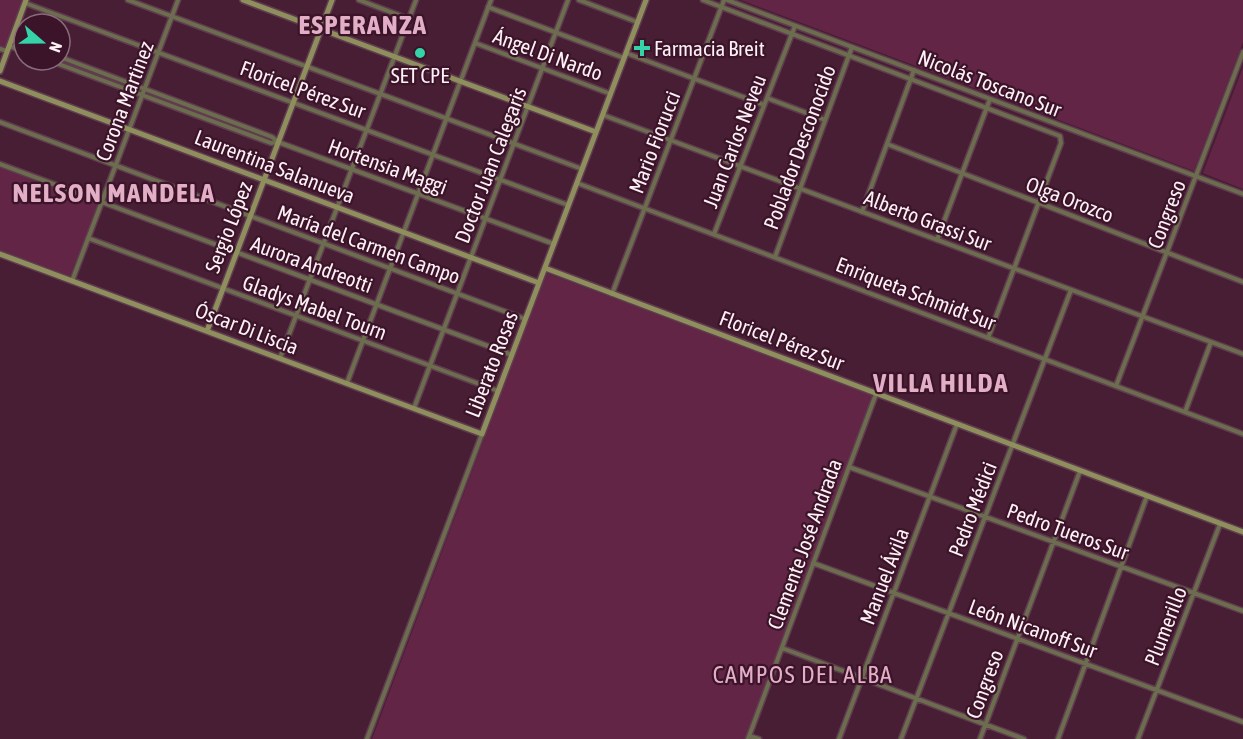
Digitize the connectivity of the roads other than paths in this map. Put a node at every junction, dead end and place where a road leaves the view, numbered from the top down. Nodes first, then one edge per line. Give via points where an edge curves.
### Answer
1 (128, 0) edge
2 (178, 0) edge
3 (243, 0) edge
4 (332, 0) edge
5 (359, 0) edge
6 (416, 0) edge
7 (491, 0) edge
8 (568, 0) edge
9 (579, 0) edge
10 (646, 0) edge
11 (703, 0) edge
12 (726, 0) edge
13 (26, 2) edge
14 (488, 7) junction
15 (721, 7) junction
16 (171, 16) junction
17 (409, 19) junction
18 (638, 22) junction
19 (795, 26) junction
20 (321, 29) junction
21 (556, 32) junction
22 (792, 34) junction
23 (475, 43) junction
24 (10, 45) junction
25 (852, 47) junction
26 (0, 49) edge
27 (158, 52) junction
28 (1243, 52) edge
29 (625, 55) junction
30 (849, 55) junction
31 (395, 57) junction
32 (72, 62) edge
33 (307, 67) junction
34 (542, 68) junction
35 (72, 69) edge
36 (914, 70) junction
37 (0, 71) edge
38 (694, 78) junction
39 (911, 78) junction
40 (0, 81) edge
41 (460, 81) junction
42 (144, 89) junction
43 (380, 94) junction
44 (611, 94) junction
45 (142, 95) junction
46 (767, 98) junction
47 (990, 99) junction
48 (293, 103) junction
49 (764, 105) junction
50 (528, 106) junction
51 (987, 107) junction
52 (603, 115) junction
53 (446, 119) junction
54 (825, 120) junction
55 (0, 122) edge
56 (129, 129) junction
57 (367, 130) junction
58 (596, 132) junction
59 (670, 140) junction
60 (278, 142) junction
61 (514, 144) junction
62 (886, 144) junction
63 (433, 155) junction
64 (0, 164) edge
65 (116, 165) junction
66 (741, 166) junction
67 (352, 169) junction
68 (582, 170) junction
69 (962, 174) junction
70 (1196, 177) junction
71 (264, 180) junction
72 (500, 180) junction
73 (577, 183) junction
74 (800, 189) junction
75 (418, 194) junction
76 (1243, 194) edge
77 (102, 202) junction
78 (1039, 203) junction
79 (568, 205) junction
80 (337, 207) junction
81 (645, 208) junction
82 (862, 212) junction
83 (250, 216) junction
84 (486, 218) junction
85 (404, 232) junction
86 (714, 234) junction
87 (88, 238) junction
88 (937, 240) junction
89 (323, 243) junction
90 (554, 244) junction
91 (237, 252) junction
92 (1167, 253) junction
93 (0, 254) edge
94 (471, 257) junction
95 (775, 257) junction
96 (390, 268) junction
97 (544, 268) junction
98 (1014, 269) junction
99 (310, 279) junction
100 (72, 281) junction
101 (1243, 282) edge
102 (539, 283) junction
103 (223, 288) junction
104 (1071, 290) junction
105 (457, 293) junction
106 (612, 294) junction
107 (376, 304) junction
108 (296, 315) junction
109 (1143, 317) junction
110 (525, 319) junction
111 (444, 329) junction
112 (207, 331) junction
113 (988, 338) junction
114 (363, 340) junction
115 (1211, 342) junction
116 (1243, 354) edge
117 (512, 355) junction
118 (280, 358) junction
119 (1045, 359) junction
120 (430, 365) junction
121 (346, 383) junction
122 (1116, 386) junction
123 (498, 391) junction
124 (876, 394) junction
125 (414, 408) junction
126 (1185, 412) junction
127 (957, 424) junction
128 (482, 434) junction
129 (1243, 434) edge
130 (1012, 445) junction
131 (849, 467) junction
132 (1080, 471) junction
133 (930, 496) junction
134 (1147, 496) junction
135 (985, 517) junction
136 (1220, 524) junction
137 (1243, 532) edge
138 (1053, 542) junction
139 (813, 562) junction
140 (1121, 566) junction
141 (894, 592) junction
142 (1194, 593) junction
143 (1243, 611) edge
144 (949, 613) junction
145 (1017, 638) junction
146 (782, 648) junction
147 (1086, 663) junction
148 (862, 678) junction
149 (1157, 690) junction
150 (917, 699) junction
151 (1243, 722) edge
152 (985, 724) junction
153 (749, 737) edge
154 (367, 739) edge
155 (759, 739) edge
156 (839, 739) edge
157 (901, 739) edge
158 (980, 739) edge
159 (1024, 739) edge
160 (1058, 739) edge
161 (1138, 739) edge

1 - 16 street
2 - 16 street, Corona Martinez
3 - 20 street
4 - 20 street, Sergio López
5 - 17 street
6 - 17 street
7 - 14 street
8 - 21 street, Doctor Juan Calegaris
9 - 18 street
10 - 18 street, Liberato Rosas
11 - 15 street, Nicolás Toscano Sur
12 - 15 street, Mario Fiorucci
12 - 19 street, Nicolás Toscano Sur
13 - 24 street
13 - 27 street, Floricel Pérez Sur
14 - 21 street
14 - 23 street
15 - 22 street, Nicolás Toscano Sur
15 - 38 street, Mario Fiorucci
16 - 27 street, Corona Martinez
16 - 33 street
17 - 31 street
18 - 29 street, Liberato Rosas
19 - 22 street, Juan Carlos Neveu
19 - 25 street, Nicolás Toscano Sur
20 - 31 street
20 - 33 street, Sergio López
21 - 29 street
21 - 34 street, Doctor Juan Calegaris
22 - 30 street, Nicolás Toscano Sur
22 - 46 street, Juan Carlos Neveu
23 - 34 street, Ángel Di Nardo
23 - 41 street
24 - 26 street
24 - 37 street
25 - 30 street, Poblador Desconocido
25 - 36 street, Nicolás Toscano Sur
27 - 42 street, Corona Martinez
27 - 48 street, Floricel Pérez Sur
28 - 70 street, Congreso
29 - 38 street
29 - 44 street, Liberato Rosas
30 - 39 street, Nicolás Toscano Sur
30 - 54 street, Poblador Desconocido
31 - 41 street
31 - 43 street
32 - 42 street, Hortensia Maggi
33 - 43 street
33 - 48 street, Sergio López
34 - 44 street, Ángel Di Nardo
34 - 50 street, Doctor Juan Calegaris
35 - 45 street, Hortensia Maggi
36 - 39 street
36 - 47 street, Nicolás Toscano Sur
38 - 49 street
38 - 59 street, Mario Fiorucci
39 - 51 street, Nicolás Toscano Sur
39 - 62 street
40 - 56 street, Laurentina Salanueva
41 - 50 street
41 - 53 street
42 - 45 street, Corona Martinez
42 - 60 street, Hortensia Maggi
43 - 53 street
43 - 57 street
44 - 52 street, Liberato Rosas
45 - 56 street, Corona Martinez
45 - 60 street, Hortensia Maggi
46 - 49 street, Juan Carlos Neveu
46 - 54 street
47 - 51 street
47 - 70 street, Nicolás Toscano Sur
48 - 57 street, Floricel Pérez Sur
48 - 60 street, Sergio López
49 - 66 street, Juan Carlos Neveu
50 - 58 street
50 - 61 street, Doctor Juan Calegaris
51 - 69 street
51 - 78 street, Nicolás Toscano Sur via 1061,137
52 - 58 street, Liberato Rosas
52 - 59 street, Alberto Grassi Sur
53 - 61 street
53 - 63 street
54 - 74 street, Poblador Desconocido
55 - 65 street, María del Carmen Campo
56 - 65 street, Corona Martinez
56 - 71 street, Laurentina Salanueva
57 - 63 street, Floricel Pérez Sur
57 - 67 street
58 - 68 street, Liberato Rosas
59 - 66 street, Alberto Grassi Sur
59 - 81 street, Mario Fiorucci
60 - 67 street, Hortensia Maggi
60 - 71 street, Sergio López
61 - 68 street
61 - 72 street, Doctor Juan Calegaris
62 - 69 street, Olga Orozco
62 - 82 street
63 - 72 street, Floricel Pérez Sur
63 - 75 street
64 - 77 street, Aurora Andreotti
65 - 77 street, Corona Martinez
65 - 83 street, María del Carmen Campo
66 - 74 street, Alberto Grassi Sur
66 - 86 street, Juan Carlos Neveu
67 - 75 street, Hortensia Maggi
67 - 80 street
68 - 73 street, Liberato Rosas
69 - 78 street, Olga Orozco
69 - 88 street
70 - 76 street, Nicolás Toscano Sur
70 - 92 street, Congreso
71 - 80 street, Laurentina Salanueva
71 - 83 street, Sergio López
72 - 79 street, Floricel Pérez Sur
72 - 84 street, Doctor Juan Calegaris
73 - 79 street, Liberato Rosas
73 - 81 street, Enriqueta Schmidt Sur
74 - 82 street, Alberto Grassi Sur
74 - 95 street, Poblador Desconocido
75 - 84 street, Hortensia Maggi
75 - 85 street
77 - 87 street, Corona Martinez
77 - 91 street, Aurora Andreotti
78 - 92 street, Olga Orozco
78 - 98 street
79 - 90 street, Liberato Rosas
80 - 85 street, Laurentina Salanueva
80 - 89 street
81 - 86 street, Enriqueta Schmidt Sur
81 - 106 street, Mario Fiorucci
82 - 88 street, Alberto Grassi Sur
83 - 89 street, María del Carmen Campo
83 - 91 street, Sergio López
84 - 90 street, Hortensia Maggi
84 - 94 street, Doctor Juan Calegaris
85 - 94 street, Laurentina Salanueva
85 - 96 street
86 - 95 street, Enriqueta Schmidt Sur
87 - 100 street, Corona Martinez
87 - 103 street, Gladys Mabel Tourn
88 - 98 street, Alberto Grassi Sur
89 - 96 street, María del Carmen Campo
89 - 99 street
90 - 97 street, Liberato Rosas
91 - 99 street, Aurora Andreotti
91 - 103 street, Sergio López
92 - 101 street, Olga Orozco
92 - 109 street, Congreso
93 - 100 street, Óscar Di Liscia
94 - 102 street, Laurentina Salanueva
94 - 105 street, Doctor Juan Calegaris
95 - 113 street, Enriqueta Schmidt Sur
96 - 105 street, María del Carmen Campo
96 - 107 street
97 - 102 street, Liberato Rosas
97 - 106 street, Floricel Pérez Sur
98 - 104 street, Alberto Grassi Sur
98 - 113 street
99 - 107 street, Aurora Andreotti
99 - 108 street
100 - 112 street, Óscar Di Liscia
102 - 110 street, Liberato Rosas
103 - 108 street, Gladys Mabel Tourn
103 - 112 street, Sergio López
104 - 109 street, Alberto Grassi Sur
104 - 119 street, Pedro Médici
105 - 110 street, María del Carmen Campo
105 - 111 street, Doctor Juan Calegaris
106 - 124 street, Floricel Pérez Sur
107 - 111 street, Aurora Andreotti
107 - 114 street
108 - 114 street, Gladys Mabel Tourn
108 - 118 street
109 - 115 street, Alberto Grassi Sur
109 - 122 street, Congreso
110 - 117 street, Liberato Rosas
111 - 117 street, Aurora Andreotti
111 - 120 street, Doctor Juan Calegaris
112 - 118 street, Óscar Di Liscia
113 - 119 street, Enriqueta Schmidt Sur
114 - 120 street, Gladys Mabel Tourn
114 - 121 street
115 - 116 street, Alberto Grassi Sur
115 - 126 street
117 - 123 street, Liberato Rosas
118 - 121 street, Óscar Di Liscia
119 - 122 street, Enriqueta Schmidt Sur
119 - 130 street, Pedro Médici
120 - 123 street, Gladys Mabel Tourn
120 - 125 street, Doctor Juan Calegaris
121 - 125 street, Óscar Di Liscia
122 - 126 street, Enriqueta Schmidt Sur
123 - 128 street, Liberato Rosas
124 - 127 street, Floricel Pérez Sur
124 - 131 street, Clemente José Andrada
125 - 128 street, Óscar Di Liscia
126 - 129 street, Enriqueta Schmidt Sur
127 - 130 street, Floricel Pérez Sur
127 - 133 street, Manuel Ávila
128 - 154 street, Liberato Rosas
130 - 132 street, Floricel Pérez Sur
130 - 135 street, Pedro Médici
131 - 133 street, Pedro Tueros Sur
131 - 139 street, Clemente José Andrada
132 - 134 street, Floricel Pérez Sur
132 - 138 street, Congreso
133 - 135 street, Pedro Tueros Sur
133 - 141 street, Manuel Ávila
134 - 136 street, Floricel Pérez Sur
134 - 140 street
135 - 138 street, Pedro Tueros Sur
135 - 144 street, Pedro Médici
136 - 137 street, Floricel Pérez Sur
136 - 142 street, Plumerillo
138 - 140 street, Pedro Tueros Sur
138 - 145 street, Congreso
139 - 141 street, León Nicanoff Sur
139 - 146 street, Clemente José Andrada
140 - 142 street, Pedro Tueros Sur
140 - 147 street
141 - 144 street, León Nicanoff Sur
141 - 148 street, Manuel Ávila
142 - 143 street, Pedro Tueros Sur
142 - 149 street, Plumerillo
144 - 145 street, León Nicanoff Sur
144 - 150 street, Pedro Médici
145 - 147 street, León Nicanoff Sur
145 - 152 street, Congreso
146 - 148 street
146 - 153 street, Clemente José Andrada
147 - 149 street, León Nicanoff Sur
147 - 160 street
148 - 150 street
148 - 156 street, Manuel Ávila
149 - 151 street, León Nicanoff Sur
149 - 161 street, Plumerillo
150 - 152 street
150 - 157 street, Pedro Médici
152 - 158 street, Congreso
152 - 159 street
153 - 155 street

